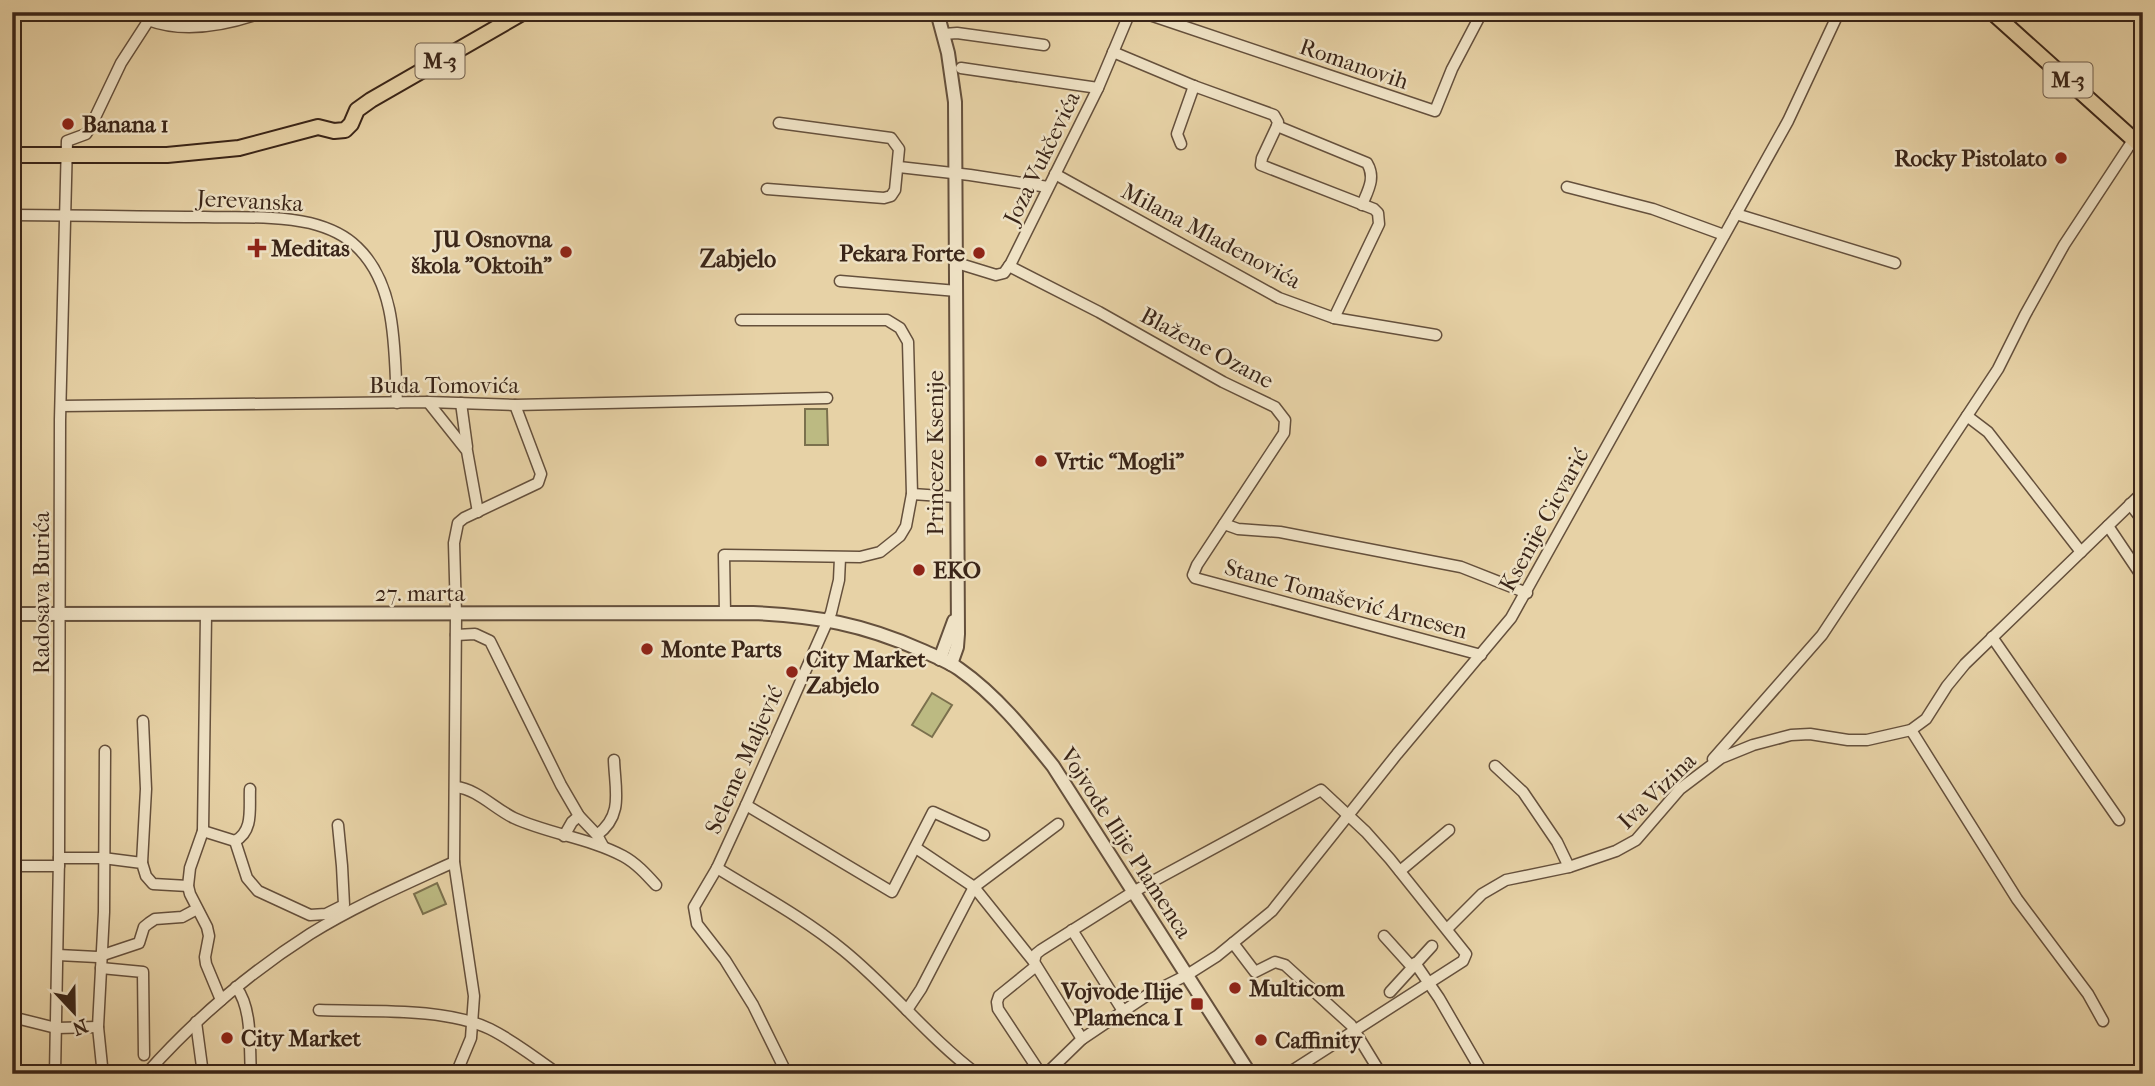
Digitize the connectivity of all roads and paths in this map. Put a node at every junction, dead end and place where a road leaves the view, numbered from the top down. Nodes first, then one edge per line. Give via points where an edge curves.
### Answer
1 (217, 12) edge
2 (264, 12) edge
3 (524, 12) edge
4 (937, 12) edge
5 (1130, 12) edge
6 (1141, 12) edge
7 (1482, 12) edge
8 (1839, 12) edge
9 (1992, 12) edge
10 (151, 16) edge
11 (222, 25) junction
12 (944, 34) junction
13 (1044, 45) dead end
14 (1113, 52) junction
15 (961, 68) dead end
16 (1194, 86) junction
17 (1098, 88) junction
18 (779, 122) dead end
19 (2143, 125) edge
20 (1277, 127) junction
21 (1181, 144) dead end
22 (2138, 144) edge
23 (66, 154) junction
24 (12, 155) edge
25 (899, 167) junction
26 (956, 173) junction
27 (1055, 174) junction
28 (1048, 187) junction
29 (1566, 187) dead end
30 (767, 189) dead end
31 (1362, 205) junction
32 (1735, 214) junction
33 (12, 215) edge
34 (65, 215) junction
35 (1724, 235) junction
36 (1895, 262) dead end
37 (957, 263) junction
38 (1009, 266) junction
39 (840, 281) dead end
40 (957, 291) junction
41 (1334, 318) junction
42 (741, 320) dead end
43 (1436, 335) dead end
44 (827, 398) dead end
45 (428, 402) junction
46 (397, 403) junction
47 (461, 403) junction
48 (515, 405) junction
49 (61, 406) junction
50 (1967, 416) junction
51 (467, 452) junction
52 (2143, 492) edge
53 (912, 494) junction
54 (956, 497) junction
55 (2130, 504) junction
56 (478, 512) junction
57 (2143, 521) edge
58 (1224, 524) junction
59 (2108, 526) junction
60 (2081, 552) junction
61 (840, 558) junction
62 (2143, 578) edge
63 (1201, 580) joint
64 (1527, 593) junction
65 (725, 613) junction
66 (12, 614) edge
67 (456, 614) junction
68 (206, 615) junction
69 (61, 616) junction
70 (828, 620) junction
71 (456, 635) junction
72 (1992, 637) junction
73 (1481, 655) junction
74 (945, 662) junction
75 (143, 721) dead end
76 (1911, 730) junction
77 (105, 751) dead end
78 (614, 760) dead end
79 (1495, 766) dead end
80 (1704, 770) junction
81 (456, 787) junction
82 (250, 789) dead end
83 (746, 805) junction
84 (1347, 815) junction
85 (579, 817) junction
86 (2119, 820) dead end
87 (1058, 824) dead end
88 (338, 825) dead end
89 (1450, 830) dead end
90 (203, 831) junction
91 (597, 835) junction
92 (984, 835) dead end
93 (564, 836) junction
94 (235, 841) junction
95 (603, 846) junction
96 (916, 848) junction
97 (103, 858) junction
98 (59, 862) junction
99 (454, 862) junction
100 (142, 863) junction
101 (12, 866) edge
102 (717, 867) junction
103 (1569, 867) junction
104 (1400, 871) junction
105 (656, 885) dead end
106 (188, 886) junction
107 (974, 887) junction
108 (1133, 892) junction
109 (347, 908) junction
110 (197, 909) junction
111 (1447, 929) junction
112 (1072, 930) junction
113 (1384, 936) dead end
114 (1233, 943) junction
115 (1432, 946) dead end
116 (58, 955) junction
117 (102, 956) junction
118 (1035, 964) junction
119 (1413, 965) junction
120 (101, 968) junction
121 (1187, 975) junction
122 (1429, 982) junction
123 (236, 988) junction
124 (1390, 992) dead end
125 (221, 1000) junction
126 (319, 1010) dead end
127 (907, 1010) junction
128 (1123, 1011) junction
129 (12, 1017) edge
130 (2103, 1021) dead end
131 (197, 1022) junction
132 (473, 1023) junction
133 (98, 1027) junction
134 (56, 1028) junction
135 (1356, 1031) junction
136 (1082, 1039) junction
137 (144, 1055) dead end
138 (102, 1066) dead end
139 (55, 1074) edge
140 (146, 1074) edge
141 (203, 1074) edge
142 (251, 1074) edge
143 (456, 1074) edge
144 (558, 1074) edge
145 (787, 1074) edge
146 (977, 1074) edge
147 (1044, 1074) edge
148 (1250, 1074) edge
149 (1287, 1074) edge
150 (1381, 1074) edge
151 (1483, 1074) edge

1 - 11 street
2 - 11 street
3 - 23 main road, M-3 via 371,100 357,110 345,130 318,127 244,147 178,154
4 - 12 street, Princeze Ksenije
5 - 14 street, Joza Vukčevića
6 - 7 street, Romanovih via 1435,111
8 - 32 street, Ksenije Cicvarić via 1788,121
9 - 22 main road, M-3
10 - 11 street via 162,26
10 - 23 street via 121,63 90,128 67,141
12 - 13 street
12 - 26 street, Princeze Ksenije via 955,102
14 - 16 street
14 - 17 street, Joza Vukčevića
15 - 17 street
16 - 20 street via 1274,115
16 - 21 street via 1177,134
17 - 27 street, Joza Vukčevića
18 - 25 street via 891,138 899,149
19 - 22 street
20 - 31 street via 1367,163 1372,179
20 - 31 street via 1261,164
22 - 50 street via 2064,245 1998,369
23 - 24 main road, M-3
23 - 34 street, Radosava Burića
25 - 26 street
25 - 30 street via 895,190 887,198
26 - 28 street
26 - 37 street, Princeze Ksenije
27 - 28 street, Joza Vukčevića
27 - 41 street, Milana Mladenovića via 1279,298
28 - 38 street, Joza Vukčevića
29 - 35 street via 1653,209
31 - 41 street via 1378,213 1380,224
32 - 35 street, Ksenije Cicvarić
32 - 36 street
33 - 34 street, Jerevanska
34 - 46 street, Jerevanska via 265,218 309,222 337,233 368,260 384,293 392,327
34 - 49 street, Radosava Burića
35 - 64 street, Ksenije Cicvarić
37 - 38 street via 996,275
37 - 40 street, Princeze Ksenije
38 - 58 street, Blažene Ozane via 1282,413 1284,433
39 - 40 street
40 - 54 street, Princeze Ksenije
41 - 43 street, Milana Mladenovića
42 - 53 street, Princeze Ksenije via 887,320 901,328 908,342
44 - 48 street, Buda Tomovića
45 - 46 street, Buda Tomovića
45 - 47 street, Buda Tomovića
45 - 51 street
46 - 49 street, Buda Tomovića
47 - 48 street, Buda Tomovića
47 - 51 street
48 - 56 street via 541,474 538,483
49 - 69 street, Radosava Burića
50 - 60 street via 1988,432
50 - 80 street via 1822,635
51 - 56 street
52 - 55 street
53 - 54 street
53 - 61 street, Princeze Ksenije via 906,526 890,545 880,552
54 - 74 street, Princeze Ksenije via 957,647
55 - 57 street
55 - 59 street
56 - 67 street via 464,519 456,531
58 - 63 street, Blažene Ozane via 1194,572
58 - 64 street via 1451,565
59 - 60 street
59 - 62 street
60 - 72 street
61 - 65 street, Princeze Ksenije via 724,555
61 - 70 street
63 - 73 street, Stane Tomašević Arnesen
64 - 73 street, Ksenije Cicvarić
65 - 67 street, 27. marta
65 - 70 street, 27. marta
66 - 69 street, 27. marta
67 - 68 street, 27. marta
67 - 71 street
68 - 69 street, 27. marta
68 - 90 street
69 - 98 street, Radosava Burića
70 - 74 street, 27. marta via 876,631
70 - 83 street, Seleme Maljević
71 - 81 street
71 - 85 street via 482,635 493,646
72 - 76 street via 1947,686 1926,719
72 - 86 street
73 - 84 street, Ksenije Cicvarić
74 - 108 street, Vojvode Ilije Plamenca via 978,684 1029,736
75 - 100 street
76 - 80 street, Iva Vizina via 1857,741 1791,736 1753,745
76 - 130 street via 2017,899
77 - 97 street
78 - 91 street via 615,814
79 - 103 street via 1523,792
80 - 103 street, Iva Vizina via 1680,789 1636,840
81 - 93 street via 519,820
81 - 99 street
82 - 94 street via 247,831
83 - 96 street via 892,892
83 - 102 street, Seleme Maljević
84 - 104 street
84 - 108 street via 1321,790
84 - 114 street, Ksenije Cicvarić via 1272,911
85 - 91 street
85 - 93 street
87 - 107 street
88 - 109 street
89 - 104 street
90 - 94 street
90 - 106 street
91 - 95 street
92 - 96 street via 933,812
93 - 95 street
94 - 109 street via 247,878 258,891 310,915
95 - 105 street via 634,863
96 - 107 street
97 - 98 street
97 - 100 street
97 - 117 street
98 - 101 street
98 - 116 street, Radosava Burića
99 - 109 street
99 - 132 street via 472,975
100 - 106 street via 153,884
102 - 127 street via 835,944
102 - 145 street, Seleme Maljević via 694,915 753,1005
103 - 111 street, Iva Vizina via 1494,886
104 - 111 street
106 - 110 street
107 - 118 street
107 - 127 street
108 - 112 street
108 - 121 street, Vojvode Ilije Plamenca
109 - 123 street
110 - 117 street via 183,917 155,919 144,928 139,943
110 - 125 street via 209,936 206,964
111 - 122 street via 1465,958
112 - 118 street via 1036,954
112 - 128 street
113 - 119 street
114 - 121 street, Ksenije Cicvarić
114 - 135 street via 1255,972 1275,962 1285,965
115 - 119 street
116 - 117 street
116 - 134 street, Radosava Burića
117 - 120 street
118 - 136 street
118 - 147 street via 997,1002
119 - 122 street
119 - 124 street
120 - 133 street
120 - 137 street via 143,972
121 - 128 street, Ksenije Cicvarić
121 - 148 street, Vojvode Ilije Plamenca
122 - 135 street
122 - 151 street
123 - 125 street
123 - 142 street via 245,1006
125 - 131 street
126 - 132 street via 444,1016
127 - 146 street
128 - 136 street
129 - 134 street
131 - 140 street
131 - 141 street
132 - 143 street
132 - 144 street via 524,1049
133 - 134 street
133 - 138 street
134 - 139 street, Radosava Burića
135 - 149 street
135 - 150 street
136 - 147 street

